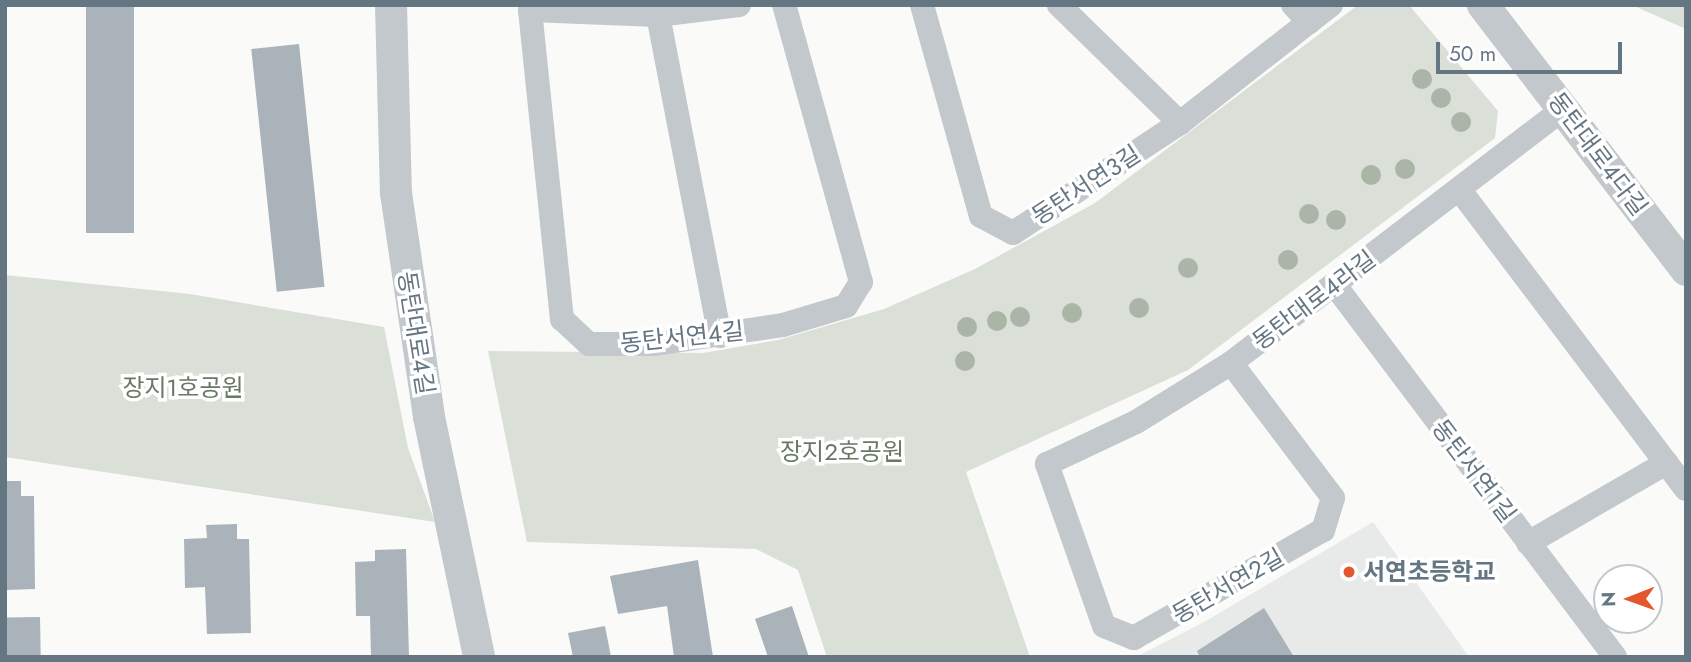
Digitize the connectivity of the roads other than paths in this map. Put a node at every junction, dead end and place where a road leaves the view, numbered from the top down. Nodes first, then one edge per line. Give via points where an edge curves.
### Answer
1 (391, 5) edge
2 (739, 5) edge
3 (784, 5) edge
4 (922, 5) edge
5 (1059, 5) edge
6 (1331, 5) edge
7 (1483, 5) edge
8 (530, 7) edge
9 (1301, 13) edge
10 (658, 15) junction
11 (1564, 108) junction
12 (1180, 123) junction
13 (1460, 189) junction
14 (1686, 270) edge
15 (1334, 284) junction
16 (720, 336) junction
17 (1231, 363) junction
18 (1666, 463) junction
19 (1047, 464) joint
20 (1686, 489) edge
21 (1528, 543) junction
22 (479, 657) edge
23 (1615, 657) edge

1 - 22 street, 동탄대로4길 via 396,193 429,417
2 - 10 street, 동탄서연4길
3 - 16 street, 동탄서연4길 via 861,282 846,306
4 - 12 street, 동탄서연3길 via 981,216 1013,233
5 - 12 street
6 - 9 street, 동탄서연3길
7 - 11 street, 동탄대로4다길
8 - 10 street, 동탄서연4길
8 - 16 street, 동탄서연4길 via 562,319 589,344
9 - 12 street, 동탄서연3길
10 - 16 street
11 - 13 street, 동탄대로4라길
11 - 14 street, 동탄대로4다길
13 - 15 street, 동탄대로4라길
13 - 18 street
15 - 17 street, 동탄대로4라길
15 - 21 street, 동탄서연1길
17 - 19 street, 동탄대로4라길 via 1136,422
17 - 19 street, 동탄서연2길 via 1333,498 1323,530 1231,587 1134,638 1104,626
18 - 20 street
18 - 21 street
21 - 23 street, 동탄서연1길

